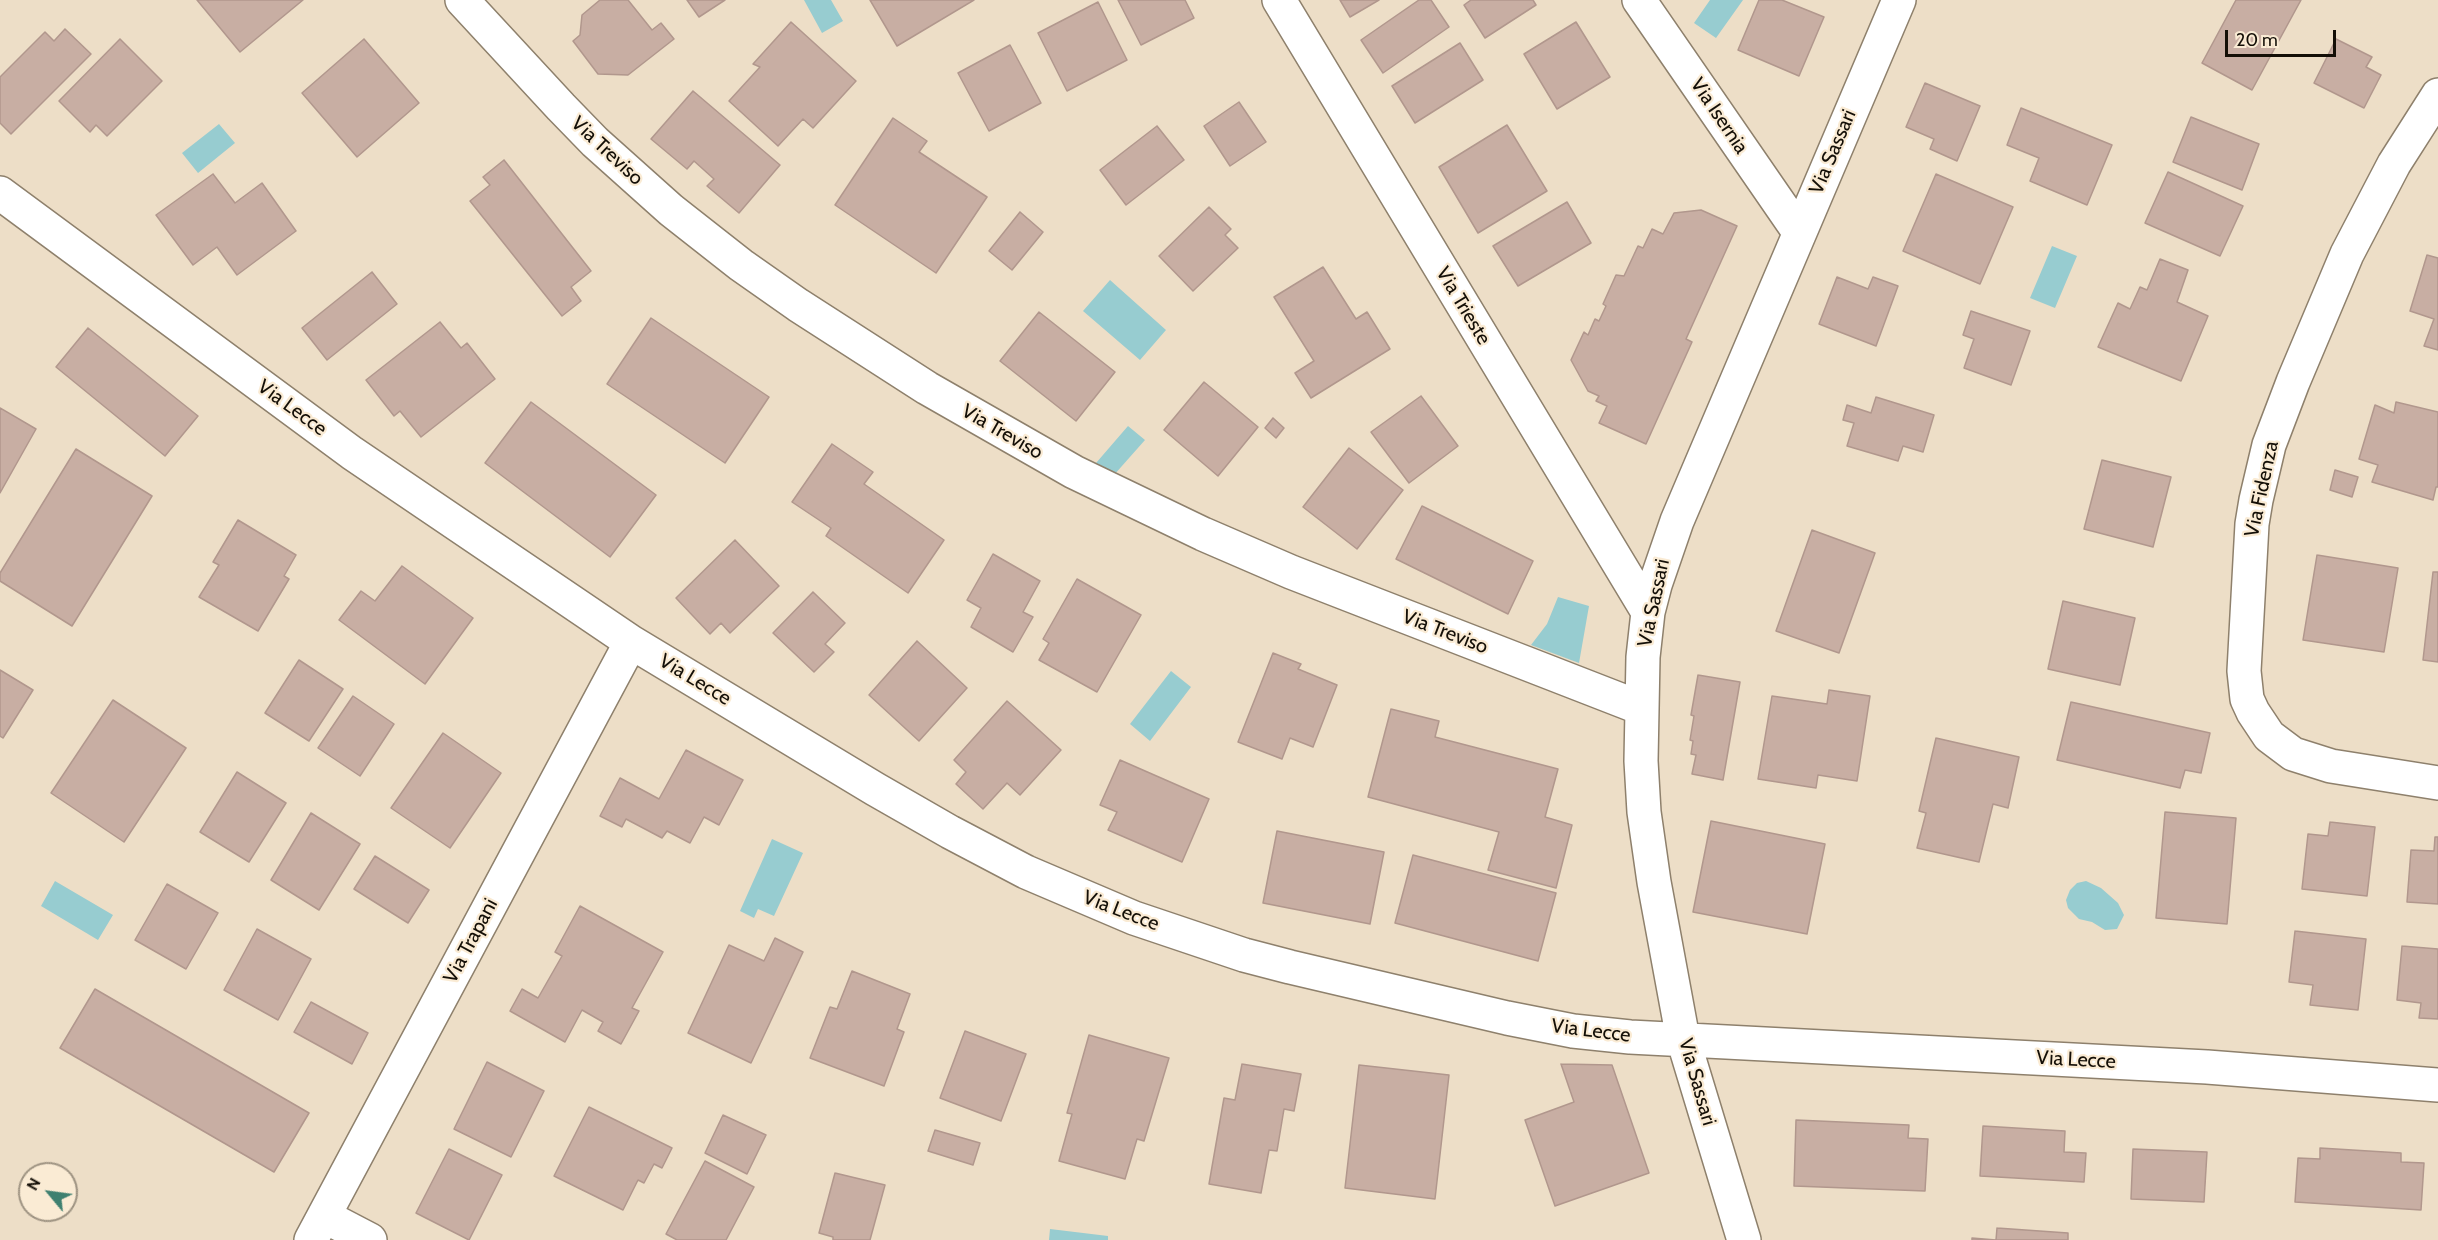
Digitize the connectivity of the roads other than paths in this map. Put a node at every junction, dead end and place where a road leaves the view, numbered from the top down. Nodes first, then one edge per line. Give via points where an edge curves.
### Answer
1 (462, 0) edge
2 (1278, 0) edge
3 (1639, 0) edge
4 (1899, 0) edge
5 (2438, 95) edge
6 (0, 193) edge
7 (1798, 232) junction
8 (1648, 612) junction
9 (631, 642) junction
10 (1641, 708) junction
11 (2438, 783) edge
12 (1683, 1039) junction
13 (2438, 1084) edge
14 (317, 1228) edge
15 (370, 1240) edge
16 (1744, 1240) edge

1 - 10 street, Via Treviso via 595,142 671,210 798,306 917,382 1074,472 1203,534
2 - 8 street, Via Trieste
3 - 7 street, Via Isernia
4 - 7 street, Via Sassari
5 - 11 street, Via Fidenza via 2394,164 2347,254 2292,382 2270,445 2252,525 2244,671 2247,699 2253,712 2269,736 2293,754 2331,766
6 - 9 street, Via Lecce via 352,453
7 - 8 street, Via Sassari via 1677,521
8 - 10 street, Via Sassari
9 - 12 street, Via Lecce via 950,832 1026,872 1134,918 1244,955 1508,1018 1593,1033
9 - 14 street, Via Trapani
10 - 12 street, Via Sassari via 1644,812
12 - 13 street, Via Lecce via 2195,1066
12 - 16 street, Via Sassari
14 - 15 street

